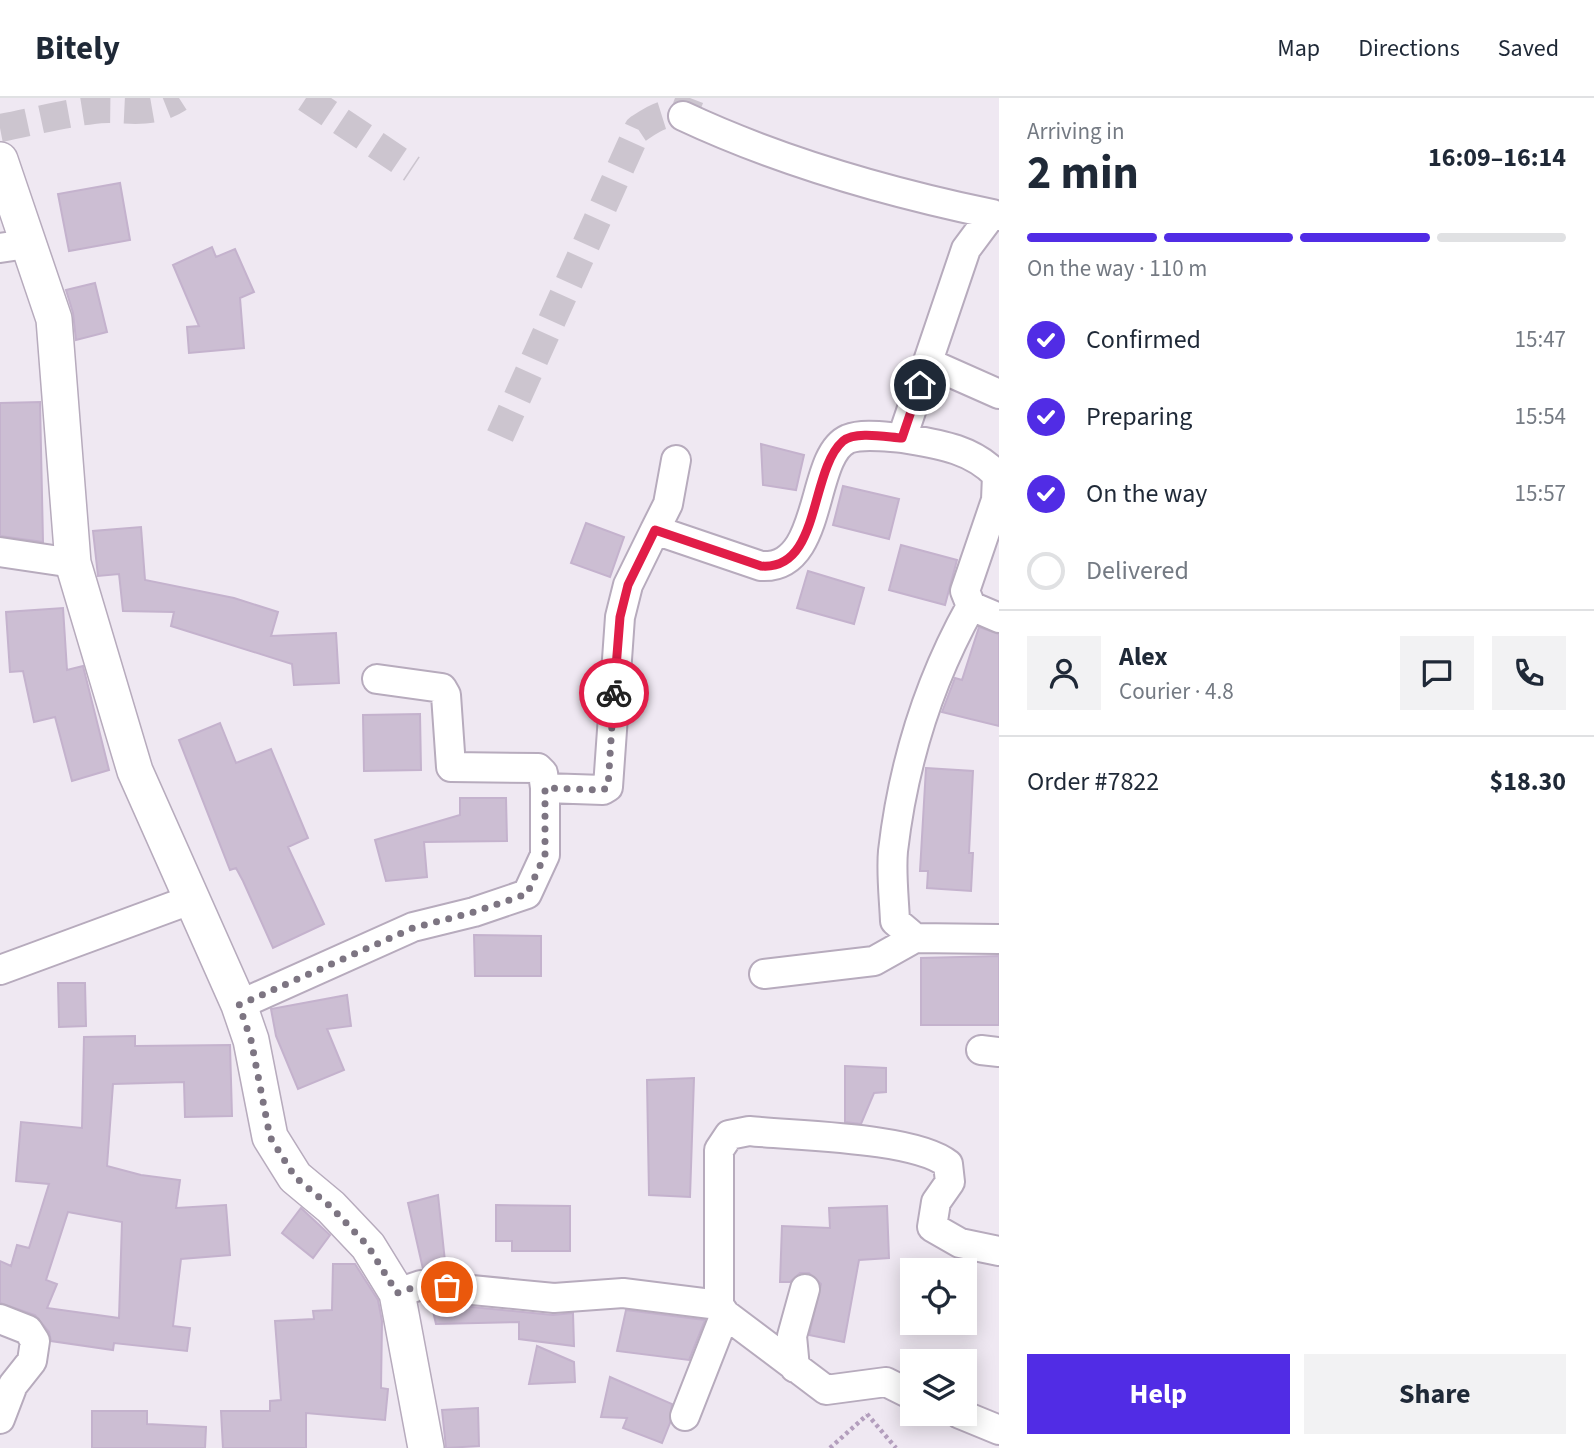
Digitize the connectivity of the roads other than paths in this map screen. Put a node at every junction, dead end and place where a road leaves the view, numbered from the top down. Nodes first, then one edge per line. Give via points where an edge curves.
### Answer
1 (683, 117) dead end
2 (0, 160) edge
3 (995, 215) edge
4 (13, 246) edge
5 (929, 363) junction
6 (999, 394) edge
7 (902, 438) junction
8 (676, 460) dead end
9 (655, 530) junction
10 (0, 552) edge
11 (73, 563) junction
12 (971, 606) junction
13 (999, 618) edge
14 (377, 679) dead end
15 (545, 788) junction
16 (190, 900) junction
17 (915, 938) junction
18 (999, 939) edge
19 (0, 970) edge
20 (764, 974) dead end
21 (239, 1005) junction
22 (999, 1251) edge
23 (806, 1290) dead end
24 (397, 1293) junction
25 (722, 1309) junction
26 (0, 1319) edge
27 (795, 1368) junction
28 (900, 1389) edge
29 (685, 1416) dead end
30 (0, 1419) edge
31 (977, 1421) edge
32 (999, 1430) edge
33 (426, 1448) edge

1 - 3 street via 725,136 902,196
2 - 4 street
3 - 5 street via 966,249
4 - 11 street via 54,319
5 - 6 street
5 - 7 street
7 - 9 street via 844,440 834,454 810,523 789,561 775,567
7 - 12 street via 943,445 982,460 997,475 996,500 965,591
8 - 9 street via 668,504
9 - 15 street via 628,585 620,617 608,787
10 - 11 street
11 - 16 street via 135,771
12 - 13 street
12 - 17 street via 946,650 910,754 893,853 895,921
14 - 15 street via 442,688 451,767 538,768
15 - 21 street via 545,855 527,894 413,928
16 - 19 street
16 - 21 street
17 - 18 street
17 - 20 street via 874,961
21 - 24 street via 251,1040 270,1137 295,1177 368,1246
22 - 25 street via 960,1243 932,1227 936,1202 950,1182 948,1164 937,1156 910,1148 762,1133 729,1135 719,1150
23 - 27 street via 792,1336
24 - 25 street via 421,1285 554,1298 622,1293
24 - 33 street
25 - 27 street
25 - 29 street
26 - 30 street via 28,1330 35,1341 32,1361 13,1385
27 - 28 street via 826,1390 886,1382
31 - 32 street

